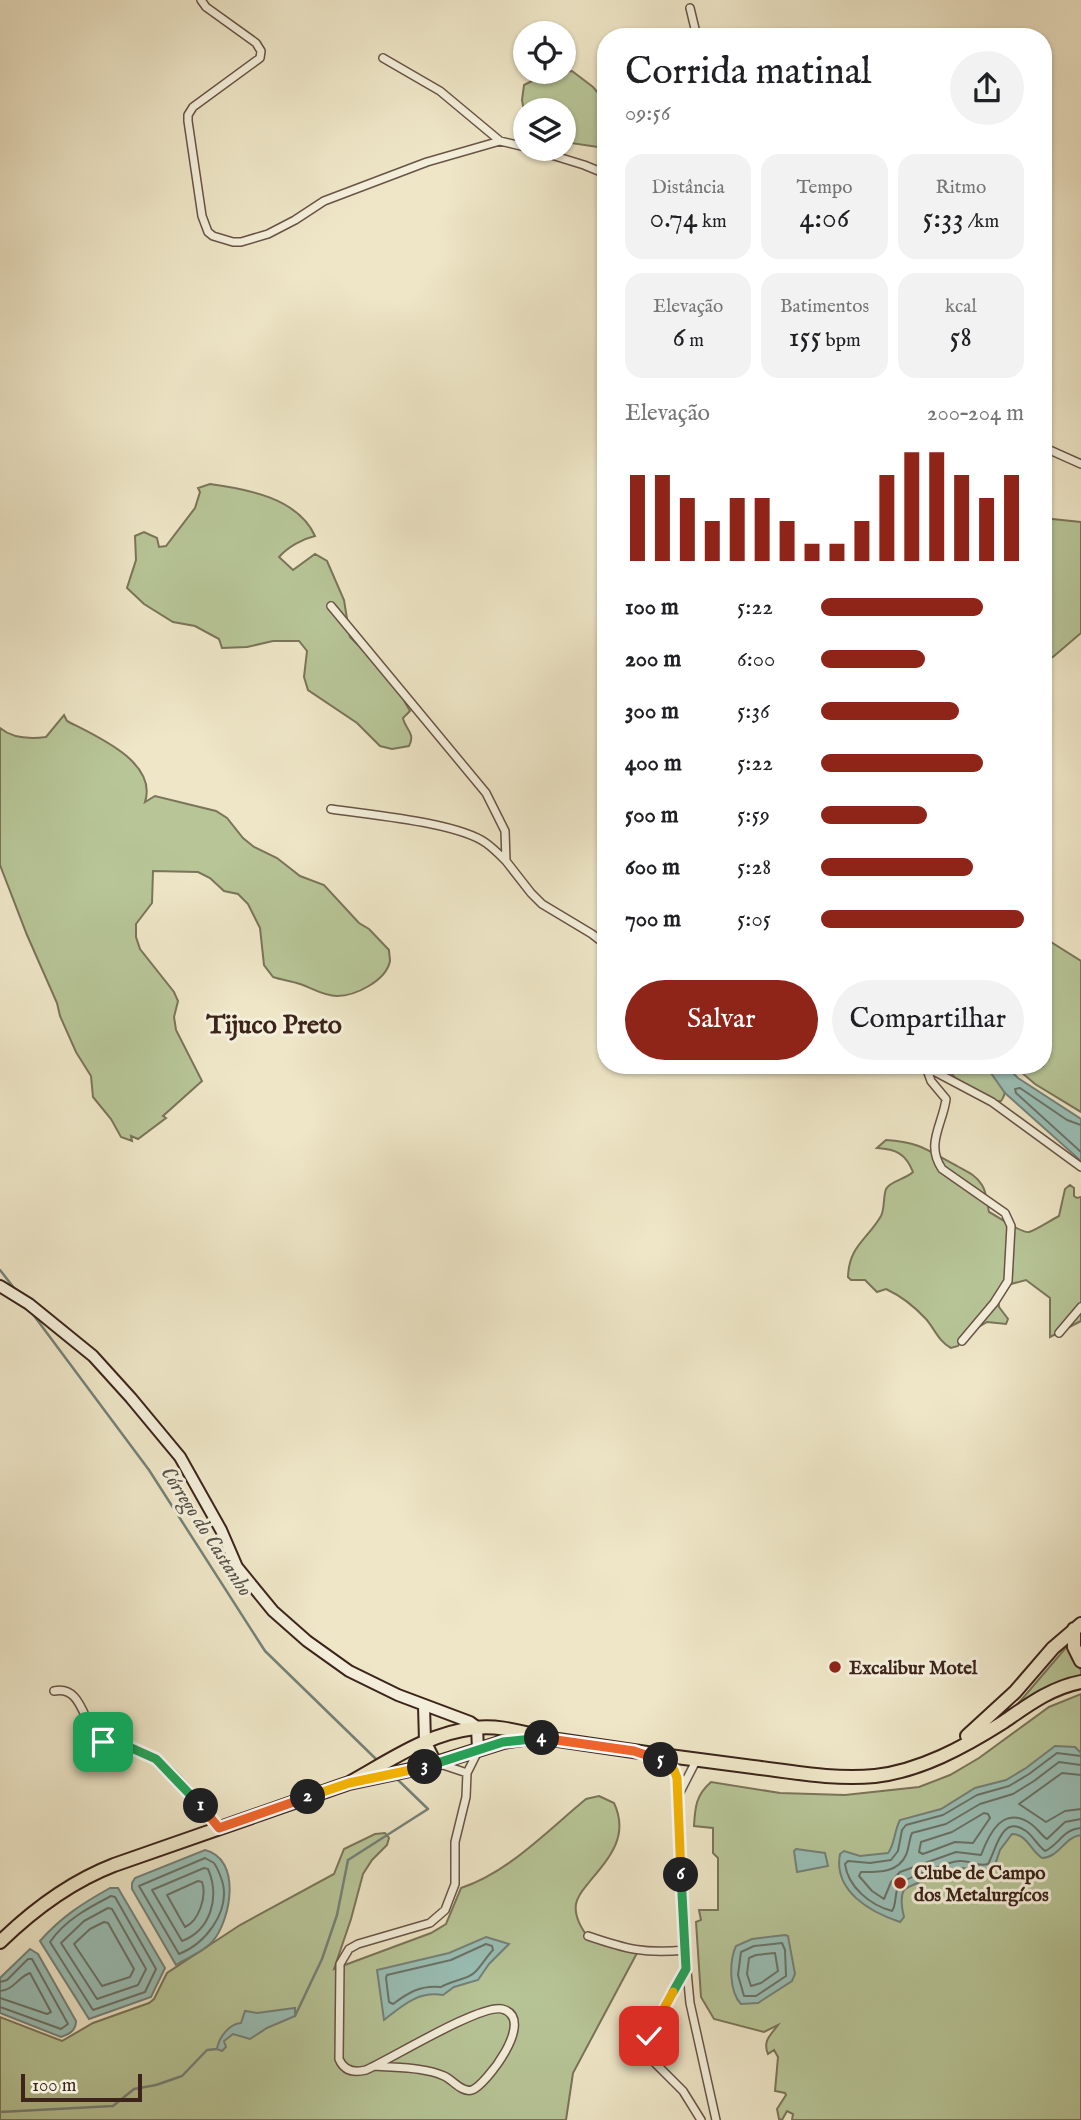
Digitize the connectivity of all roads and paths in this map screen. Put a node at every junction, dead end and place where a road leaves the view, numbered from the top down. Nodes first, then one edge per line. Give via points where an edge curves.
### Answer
1 (201, 0) edge
2 (690, 8) dead end
3 (695, 28) edge
4 (383, 58) dead end
5 (500, 141) junction
6 (513, 144) edge
7 (568, 161) edge
8 (597, 171) edge
9 (1052, 451) edge
10 (1081, 464) edge
11 (331, 606) dead end
12 (331, 809) dead end
13 (506, 862) junction
14 (597, 939) edge
15 (928, 1074) edge
16 (938, 1074) edge
17 (1081, 1167) edge
18 (0, 1286) edge
19 (1081, 1307) edge
20 (1059, 1333) dead end
21 (962, 1340) dead end
22 (1078, 1627) edge
23 (1081, 1661) edge
24 (1081, 1682) edge
25 (54, 1691) dead end
26 (424, 1706) junction
27 (477, 1727) junction
28 (540, 1738) junction
29 (425, 1741) junction
30 (478, 1750) junction
31 (634, 1751) junction
32 (697, 1759) junction
33 (928, 1761) junction
34 (436, 1763) junction
35 (467, 1773) junction
36 (349, 1783) junction
37 (678, 1796) junction
38 (219, 1828) junction
39 (588, 1936) dead end
40 (0, 1942) edge
41 (685, 1950) junction
42 (686, 1969) junction
43 (375, 2066) junction
44 (701, 2120) edge
45 (716, 2120) edge

1 - 5 street via 261,51 260,58 188,115 202,216 213,236 233,242 251,240 324,201 427,162
2 - 3 street
4 - 5 street via 440,91
5 - 6 street
7 - 8 street
9 - 10 street
11 - 13 street via 486,793 505,831
12 - 13 street via 468,834
13 - 14 street via 542,904
15 - 21 street via 946,1102 935,1136 936,1160 1005,1213 1011,1226 1008,1281
16 - 17 street via 992,1102
18 - 26 main road via 93,1356 131,1398 180,1457 237,1567 273,1611 349,1671
19 - 20 street
22 - 23 main road via 1074,1647
22 - 33 main road via 983,1723
24 - 33 main road via 1049,1692 981,1735
25 - 38 street via 71,1693 99,1740 156,1759
26 - 27 main road
26 - 29 main road
27 - 28 main road
27 - 29 main road
27 - 30 main road
28 - 30 main road
28 - 31 main road
29 - 34 main road
29 - 36 main road
30 - 34 main road
30 - 35 street
31 - 32 main road
31 - 37 street via 674,1770
32 - 33 main road via 860,1777
32 - 37 street
34 - 35 street
34 - 36 main road
35 - 43 street via 455,1842 455,1884 445,1910 430,1923 358,1944 340,1964 339,2059 353,2071
36 - 38 main road
37 - 41 street
38 - 40 main road via 88,1875 44,1903
39 - 41 street via 655,1953
41 - 42 street
42 - 44 street via 649,2036 646,2050 683,2091
42 - 45 street
43 - 43 street via 477,2014 498,2009 514,2018 515,2032 501,2059 470,2091 427,2071

